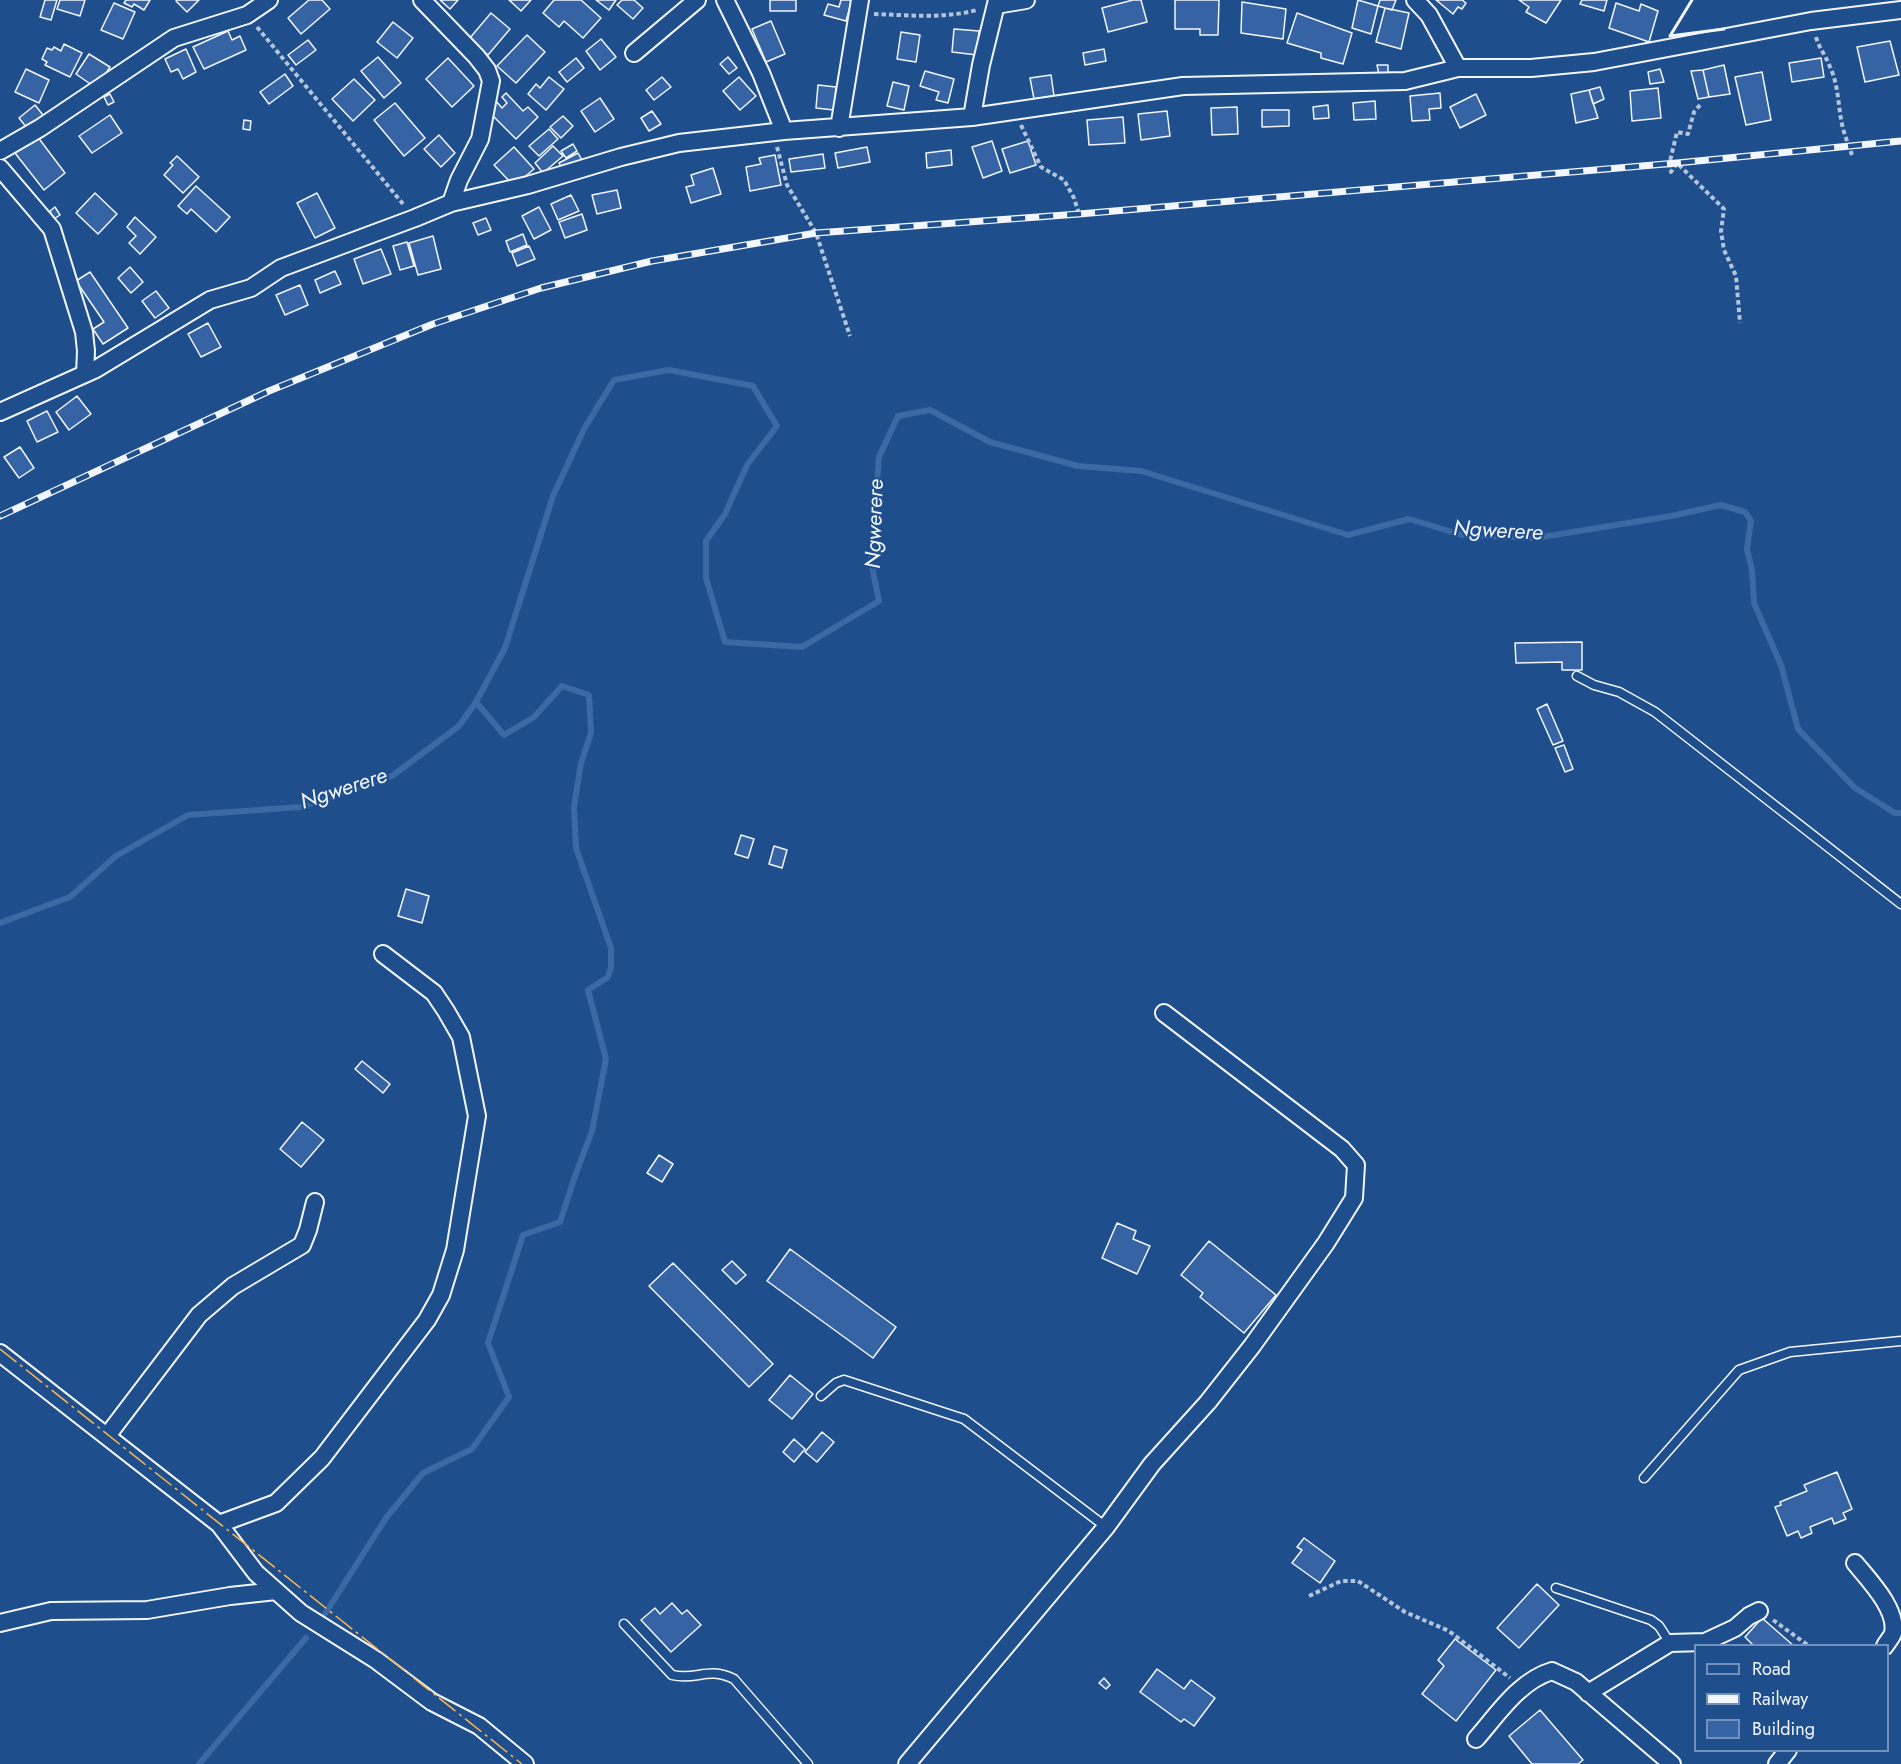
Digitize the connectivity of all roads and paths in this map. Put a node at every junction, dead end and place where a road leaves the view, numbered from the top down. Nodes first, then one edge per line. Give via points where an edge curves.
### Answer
1 (269, 0) edge
2 (422, 0) edge
3 (697, 0) edge
4 (724, 0) edge
5 (1026, 0) edge
6 (1415, 0) edge
7 (997, 2) edge
8 (860, 7) edge
9 (1901, 10) edge
10 (247, 15) junction
11 (1811, 21) junction
12 (634, 53) dead end
13 (1458, 68) junction
14 (1700, 105) dead end
15 (1014, 111) junction
16 (972, 117) junction
17 (840, 128) junction
18 (778, 132) junction
19 (0, 151) edge
20 (1852, 155) dead end
21 (0, 168) edge
22 (451, 202) junction
23 (1079, 214) dead end
24 (415, 218) junction
25 (1740, 323) dead end
26 (850, 336) dead end
27 (85, 374) junction
28 (0, 412) edge
29 (1577, 676) dead end
30 (1901, 904) edge
31 (383, 954) dead end
32 (1164, 1013) dead end
33 (315, 1202) dead end
34 (1901, 1341) edge
35 (0, 1353) edge
36 (821, 1396) dead end
37 (106, 1436) junction
38 (1644, 1478) dead end
39 (219, 1524) junction
40 (1106, 1527) junction
41 (1855, 1563) dead end
42 (1556, 1588) dead end
43 (276, 1591) junction
44 (1309, 1596) dead end
45 (1759, 1611) joint
46 (0, 1623) edge
47 (624, 1624) dead end
48 (1670, 1643) junction
49 (1806, 1644) edge
50 (1886, 1644) edge
51 (1522, 1687) junction
52 (1588, 1692) junction
53 (1476, 1739) dead end
54 (1786, 1752) edge
55 (525, 1764) edge
56 (808, 1764) edge
57 (907, 1764) edge
58 (1672, 1764) edge
59 (1777, 1764) edge

1 - 10 street
2 - 22 street via 476,56 491,81 480,140
3 - 12 street
4 - 18 street via 761,73
5 - 7 street
6 - 13 street via 1429,15
7 - 8 path via 960,14 936,16
7 - 16 street
8 - 17 street
9 - 11 street
10 - 19 street via 174,38
10 - 24 path
11 - 13 street via 1594,62 1531,68
11 - 20 path via 1830,67
13 - 15 street via 1405,81 1183,86
14 - 25 path via 1688,134 1677,132 1671,172 1677,163 1724,209 1721,231 1724,250 1736,276
15 - 16 street
15 - 23 path via 1041,167 1064,180
16 - 17 street
17 - 18 street
18 - 22 street via 679,143
18 - 26 path via 787,185 816,233
21 - 27 street via 52,230 84,332
22 - 24 street
24 - 27 street via 281,268 250,288 210,300
27 - 28 street
29 - 30 lane via 1594,686 1619,692 1655,712
31 - 39 street via 434,993 461,1037 477,1116 455,1250 441,1295 427,1320 322,1458 276,1503
32 - 40 street via 1342,1149 1356,1165 1354,1197 1252,1346 1152,1464
33 - 37 street via 302,1245 233,1286 199,1316
34 - 38 lane via 1790,1352 1739,1370
35 - 37 street
36 - 40 lane via 844,1380 964,1419
37 - 39 street
39 - 43 street via 256,1573
40 - 57 street
41 - 50 street via 1880,1593 1892,1617 1893,1634
42 - 48 lane via 1651,1620
43 - 46 street via 147,1610 51,1611
43 - 55 street via 432,1702 478,1726
44 - 51 path via 1341,1581 1358,1581 1405,1612 1449,1631
45 - 48 street via 1705,1642
45 - 49 path
47 - 56 lane via 672,1675 721,1673 734,1679
48 - 52 street
51 - 52 street via 1552,1671
51 - 53 street
52 - 58 street
54 - 59 street

